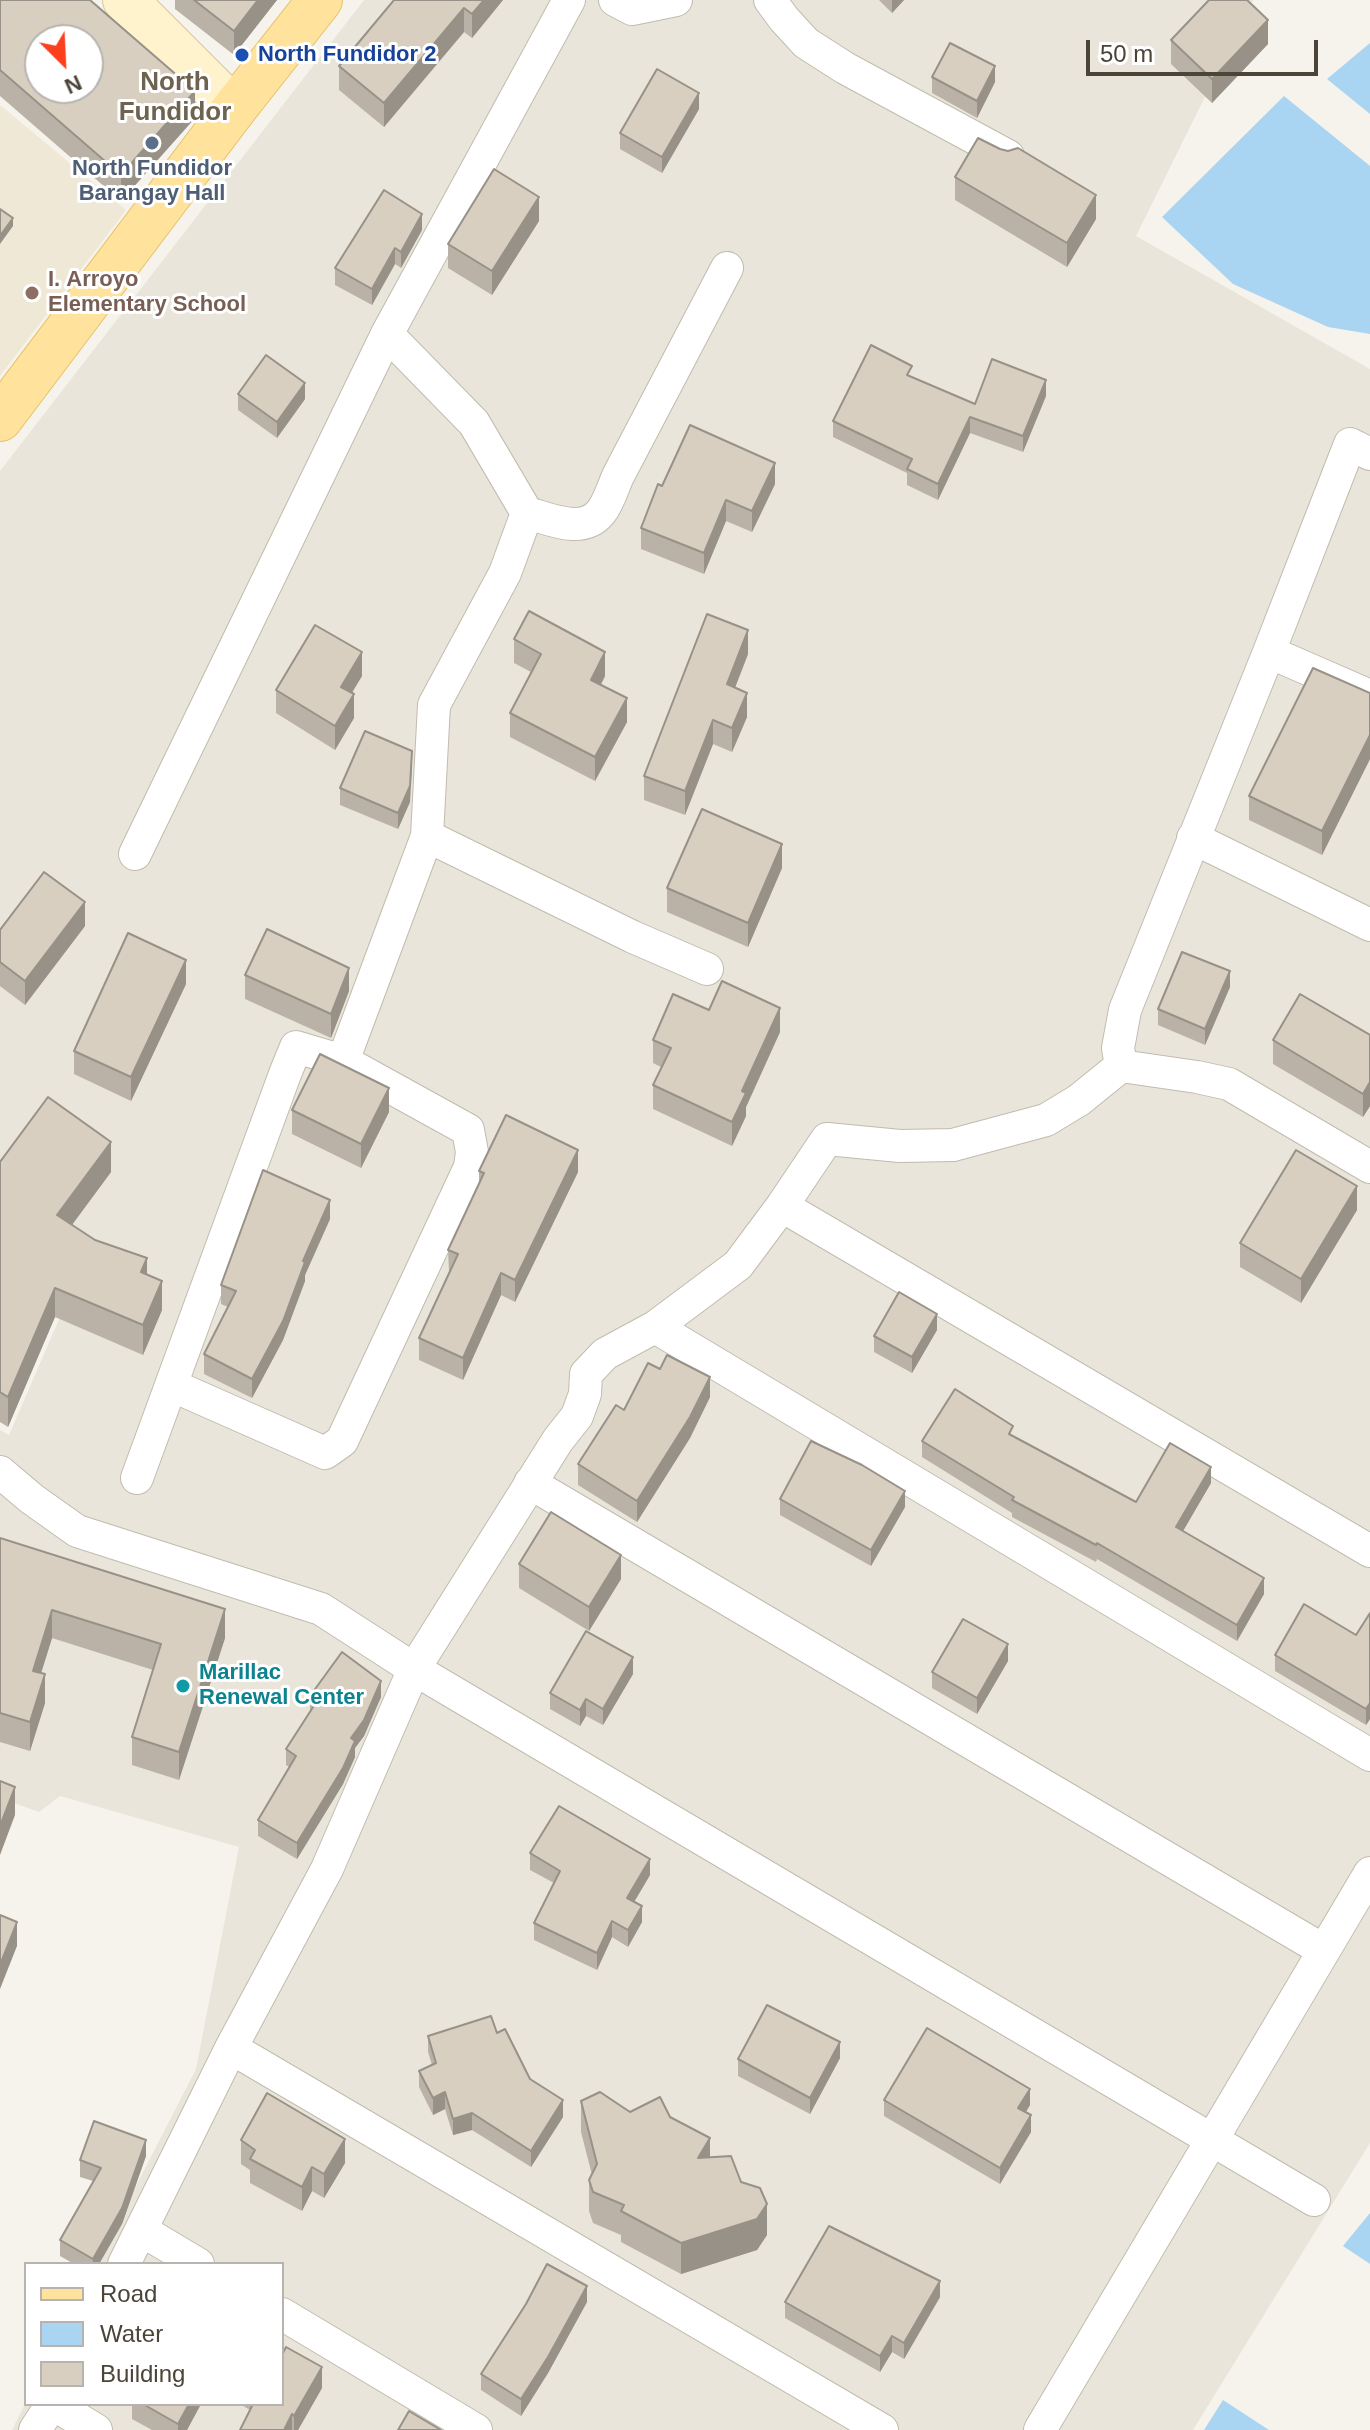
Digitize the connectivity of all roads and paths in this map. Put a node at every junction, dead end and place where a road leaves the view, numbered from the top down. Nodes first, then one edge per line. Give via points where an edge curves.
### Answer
1 (125, 0) edge
2 (320, 0) edge
3 (569, 0) edge
4 (615, 0) edge
5 (676, 0) edge
6 (770, 0) edge
7 (234, 109) junction
8 (1008, 156) edge
9 (727, 268) dead end
10 (387, 334) junction
11 (0, 419) edge
12 (1370, 454) edge
13 (527, 513) junction
14 (1269, 652) junction
15 (1370, 696) edge
16 (427, 836) junction
17 (1193, 838) junction
18 (135, 854) dead end
19 (1370, 925) edge
20 (707, 969) dead end
21 (343, 1061) junction
22 (1121, 1066) junction
23 (1370, 1167) edge
24 (782, 1206) junction
25 (655, 1327) junction
26 (171, 1385) junction
27 (0, 1472) edge
28 (137, 1478) dead end
29 (530, 1483) junction
30 (1370, 1551) edge
31 (414, 1669) junction
32 (1370, 1755) edge
33 (1370, 1873) edge
34 (1323, 1950) junction
35 (231, 2048) junction
36 (1213, 2139) junction
37 (1314, 2200) dead end
38 (141, 2230) junction
39 (125, 2262) edge
40 (195, 2262) edge
41 (284, 2315) edge
42 (51, 2406) edge
43 (55, 2406) edge
44 (35, 2430) edge
45 (96, 2430) edge
46 (476, 2430) edge
47 (882, 2430) edge
48 (1040, 2430) edge

1 - 7 street
2 - 7 main road
3 - 10 street
4 - 5 street via 632,9
6 - 8 street via 806,43
7 - 11 main road
9 - 13 street via 603,510 575,525
10 - 13 street via 474,423
10 - 18 street
12 - 14 street via 1350,444
13 - 16 street via 505,573 434,705
14 - 15 street
14 - 17 street
16 - 20 street
16 - 21 street
17 - 19 street
17 - 22 street via 1125,1010 1118,1048
21 - 26 street via 296,1047
21 - 26 street via 468,1130 472,1152 470,1167 342,1441 325,1453
22 - 23 street via 1229,1084
22 - 24 street via 1046,1120 953,1145 827,1139
24 - 25 street via 738,1265
24 - 30 street
25 - 29 street via 605,1354 586,1374 577,1416
25 - 32 street
26 - 28 street
27 - 31 street via 77,1531 321,1609
29 - 31 street
29 - 34 street
31 - 35 street via 327,1869
31 - 36 street
33 - 34 street
34 - 36 street
35 - 38 street
35 - 47 street
36 - 37 street
36 - 48 street
38 - 39 street
38 - 40 street
41 - 46 street
42 - 44 street
43 - 45 street

